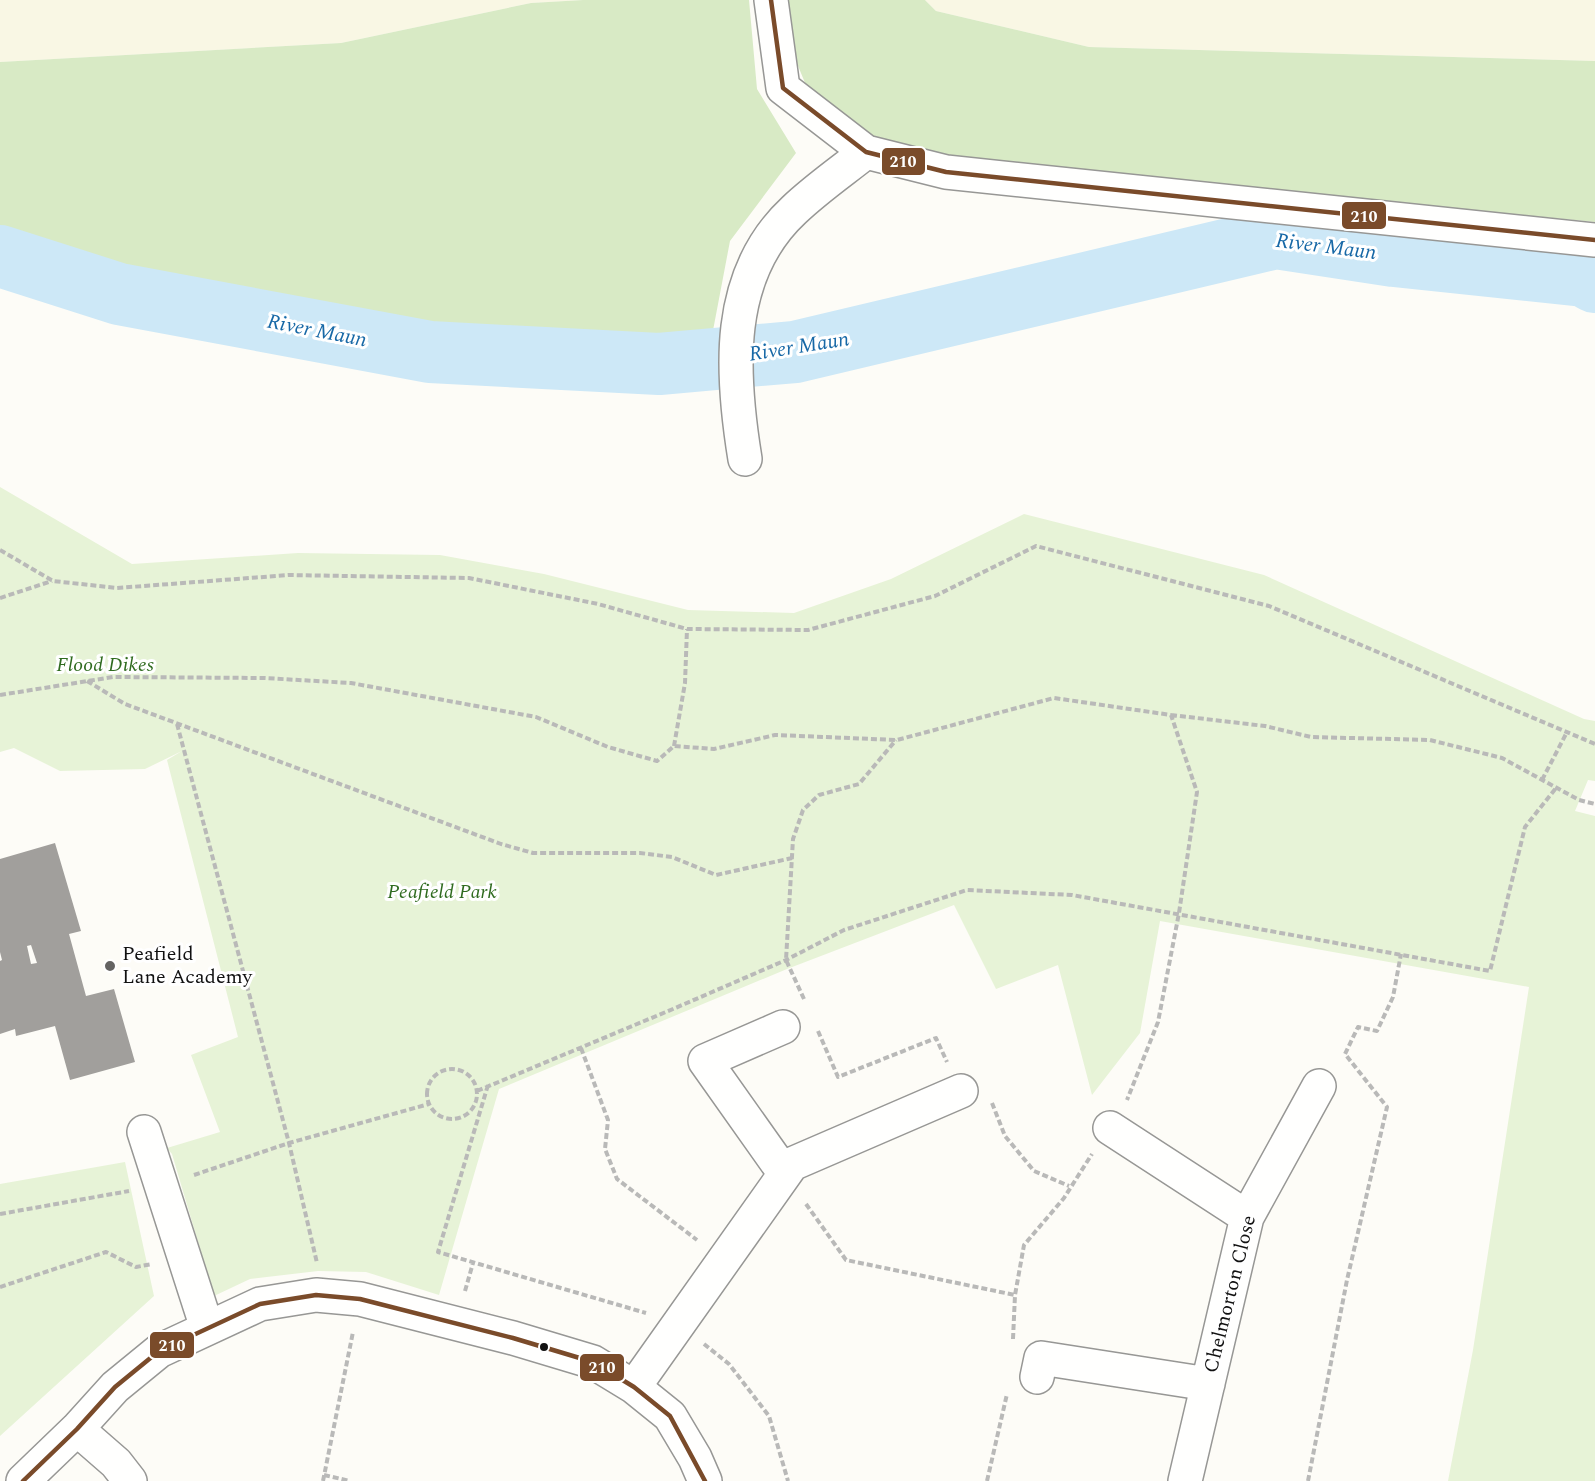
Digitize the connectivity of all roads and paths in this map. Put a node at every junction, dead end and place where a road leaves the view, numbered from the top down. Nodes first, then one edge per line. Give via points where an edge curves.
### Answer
1 (771, 0) edge
2 (866, 152) junction
3 (1595, 240) edge
4 (745, 459) dead end
5 (0, 550) edge
6 (53, 581) junction
7 (0, 598) edge
8 (687, 629) junction
9 (87, 681) junction
10 (0, 695) edge
11 (1171, 715) junction
12 (177, 724) junction
13 (1567, 732) junction
14 (897, 740) junction
15 (1595, 744) edge
16 (674, 746) junction
17 (1542, 780) junction
18 (1556, 789) junction
19 (1595, 804) edge
20 (792, 858) junction
21 (1179, 913) junction
22 (1401, 954) junction
23 (786, 960) junction
24 (805, 1000) dead end
25 (799, 1025) joint
26 (581, 1048) junction
27 (488, 1084) junction
28 (1319, 1086) dead end
29 (477, 1091) junction
30 (975, 1093) junction
31 (429, 1104) junction
32 (1110, 1128) junction
33 (144, 1132) dead end
34 (289, 1143) junction
35 (785, 1174) junction
36 (162, 1185) junction
37 (1069, 1186) junction
38 (0, 1214) edge
39 (1246, 1217) junction
40 (186, 1260) junction
41 (723, 1260) junction
42 (0, 1287) edge
43 (1015, 1295) junction
44 (324, 1296) junction
45 (360, 1299) junction
46 (677, 1323) junction
47 (207, 1328) junction
48 (1013, 1341) dead end
49 (1023, 1381) joint
50 (1208, 1384) junction
51 (634, 1387) junction
52 (77, 1429) junction
53 (323, 1478) edge
54 (22, 1481) edge
55 (130, 1481) edge
56 (350, 1481) edge
57 (705, 1481) edge
58 (789, 1481) edge
59 (987, 1481) edge
60 (1185, 1481) edge
61 (1308, 1481) edge

1 - 2 street via 783,88
2 - 3 street via 946,172
2 - 4 street via 793,210 769,237 753,264 738,312 734,375
5 - 6 path
6 - 7 path
6 - 8 path via 117,588 289,575 469,578 598,604
8 - 13 path via 808,630 935,596 1036,546 1269,606
8 - 16 path via 685,683
9 - 10 path
9 - 12 path via 124,704
9 - 16 path via 113,677 197,677 351,683 536,717 608,747 657,761
11 - 14 path via 1054,698
11 - 17 path via 1265,726 1311,737 1430,740 1502,758
11 - 21 path via 1197,792
12 - 20 path via 533,853 640,853 672,857 716,875
12 - 34 path
13 - 15 path
13 - 17 path
14 - 16 path via 775,735 714,749
14 - 20 path via 859,784 819,795 803,810 793,839
17 - 18 path
18 - 19 path
18 - 22 path via 1525,827 1490,971
20 - 23 path
21 - 22 path
21 - 23 path via 1071,895 967,890 844,930
21 - 32 path via 1158,1022 1126,1101
22 - 61 path via 1393,997 1377,1031 1358,1027 1345,1054 1388,1107 1347,1280
23 - 24 path
23 - 26 path
25 - 30 path via 838,1077 936,1038
25 - 35 street via 705,1061
26 - 27 path
26 - 41 path via 608,1120 605,1149 617,1179
27 - 29 path
27 - 46 path via 438,1252
28 - 39 street, Chelmorton Close
29 - 31 path via 475,1104 462,1117 440,1116
29 - 31 path via 466,1073 447,1069 429,1083
30 - 35 street via 792,1164
30 - 37 path via 1034,1171
31 - 34 path
32 - 37 path
32 - 39 street
33 - 36 street
34 - 36 path
34 - 44 path
35 - 41 street
35 - 43 path via 846,1260
36 - 38 path
36 - 40 street
37 - 43 path via 1064,1198 1024,1245
39 - 50 street, Chelmorton Close
40 - 42 path via 136,1267 106,1252
40 - 47 street
41 - 46 street
43 - 48 path
44 - 45 street
44 - 47 street via 260,1304
45 - 51 street via 593,1362
45 - 53 path
46 - 51 street
46 - 58 path via 729,1364 769,1416
47 - 52 street via 159,1351 115,1387
49 - 50 street via 1041,1358
49 - 59 path
50 - 60 street, Chelmorton Close
51 - 57 street via 670,1416
52 - 54 street
52 - 55 street via 116,1463
53 - 56 path

